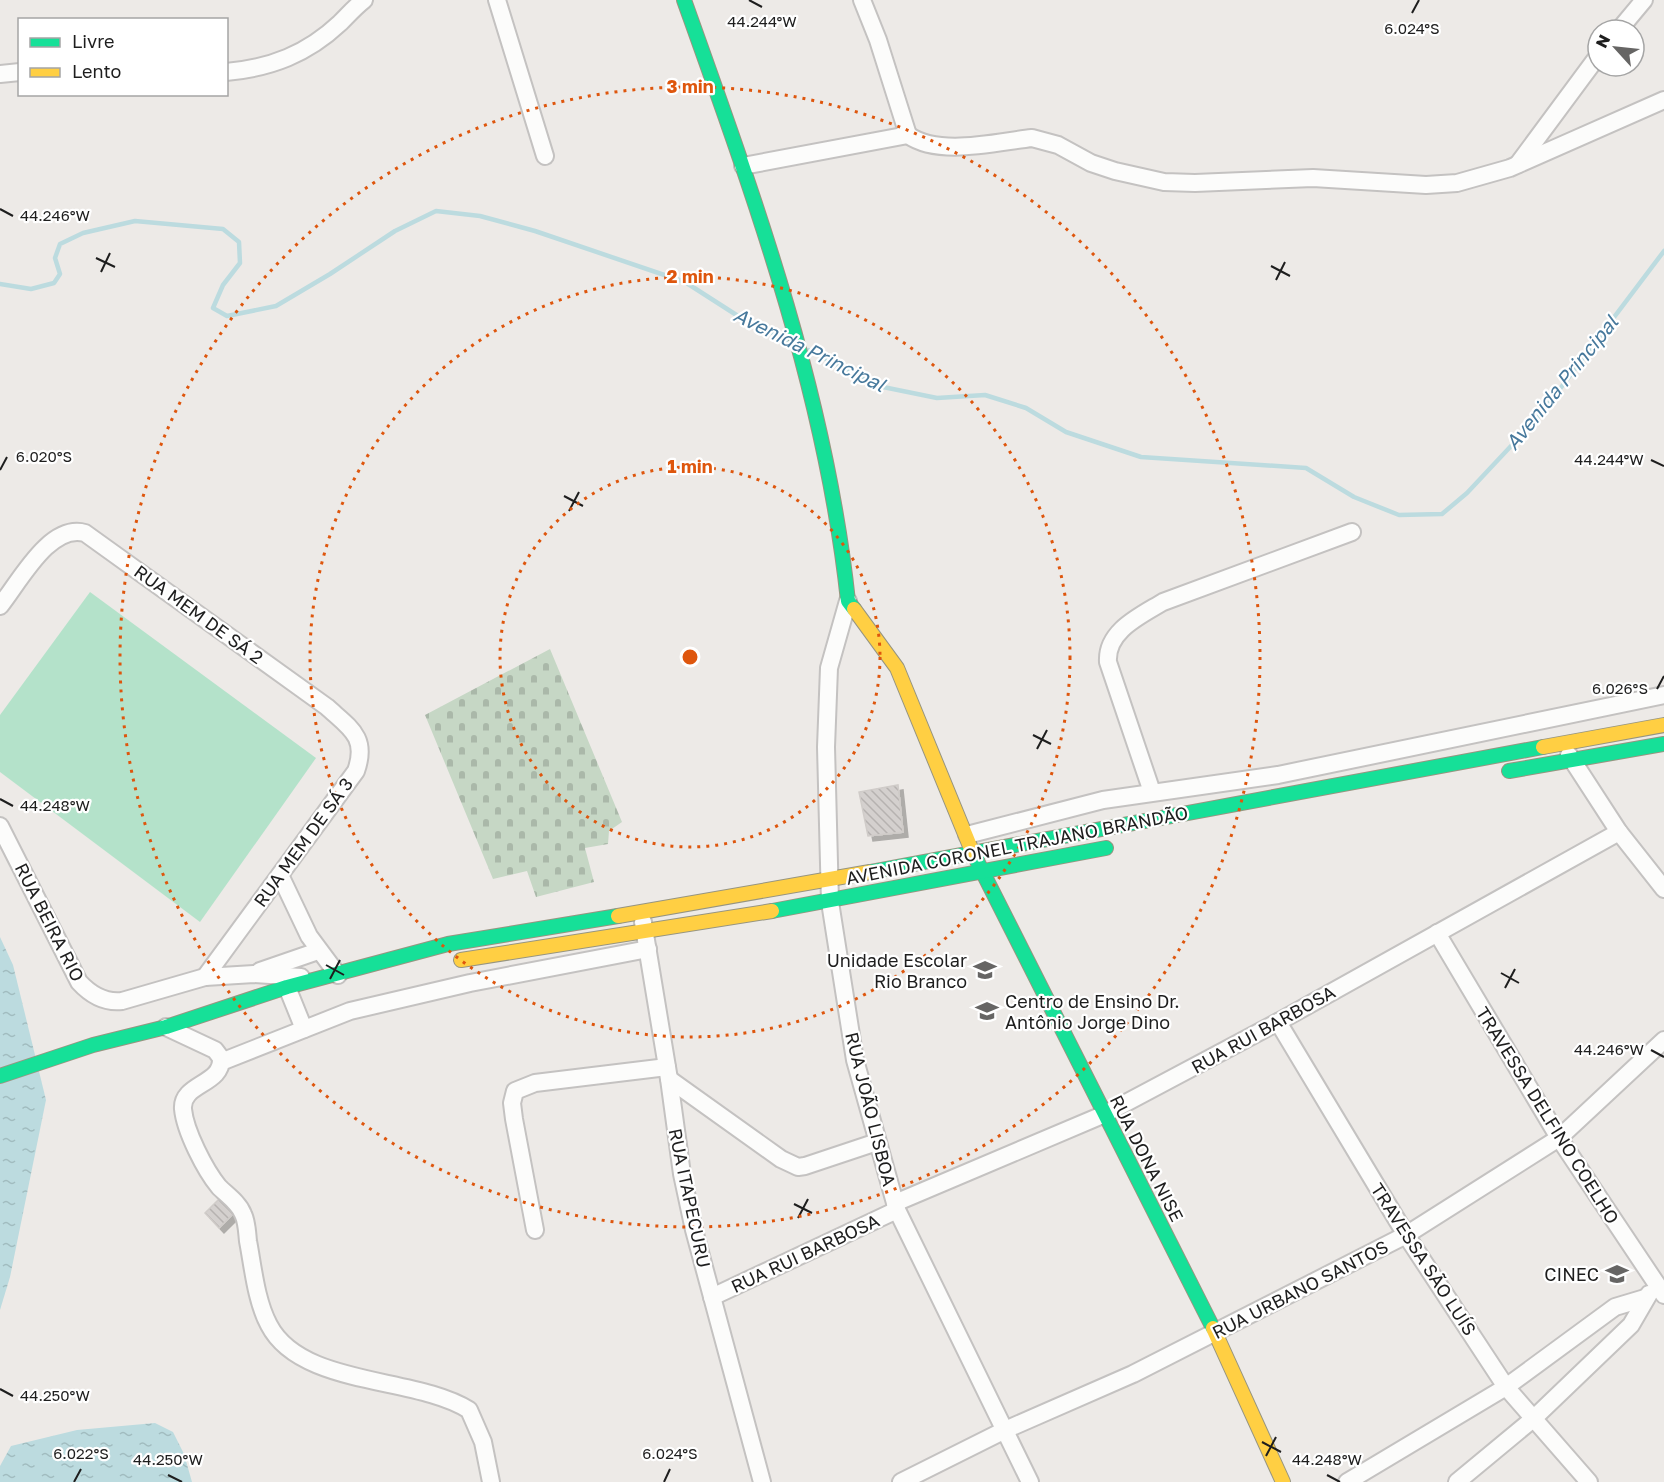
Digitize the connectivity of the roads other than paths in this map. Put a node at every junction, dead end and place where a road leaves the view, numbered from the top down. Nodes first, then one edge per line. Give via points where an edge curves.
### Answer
1 (364, 0) edge
2 (497, 0) edge
3 (684, 0) edge
4 (862, 0) edge
5 (1644, 0) edge
6 (1629, 18) edge
7 (18, 72) edge
8 (228, 72) edge
9 (1586, 72) edge
10 (0, 74) edge
11 (1664, 100) edge
12 (908, 135) junction
13 (545, 156) dead end
14 (1518, 165) junction
15 (743, 166) junction
16 (1352, 532) dead end
17 (848, 601) junction
18 (0, 606) edge
19 (1664, 694) edge
20 (327, 707) joint
21 (1664, 725) edge
22 (1562, 743) junction
23 (1664, 744) edge
24 (1572, 760) junction
25 (1494, 774) dead end
26 (1152, 792) junction
27 (0, 826) edge
28 (1619, 832) junction
29 (967, 835) junction
30 (1118, 845) dead end
31 (974, 854) junction
32 (981, 872) junction
33 (280, 874) junction
34 (828, 880) junction
35 (1664, 889) edge
36 (830, 902) junction
37 (639, 910) junction
38 (1437, 933) junction
39 (647, 940) junction
40 (318, 951) junction
41 (446, 962) dead end
42 (370, 966) junction
43 (422, 966) dead end
44 (254, 974) junction
45 (332, 976) junction
46 (205, 977) junction
47 (287, 987) junction
48 (1278, 1022) junction
49 (166, 1027) junction
50 (304, 1029) junction
51 (1664, 1040) edge
52 (222, 1062) junction
53 (668, 1073) junction
54 (0, 1076) edge
55 (1105, 1114) junction
56 (1559, 1138) junction
57 (877, 1142) junction
58 (896, 1207) junction
59 (535, 1230) dead end
60 (1406, 1235) junction
61 (1658, 1291) edge
62 (712, 1297) junction
63 (1215, 1332) junction
64 (1506, 1387) junction
65 (1533, 1419) junction
66 (1005, 1430) junction
67 (491, 1482) edge
68 (762, 1482) edge
69 (902, 1482) edge
70 (1030, 1482) edge
71 (1282, 1482) edge
72 (1347, 1482) edge
73 (1457, 1482) edge
74 (1589, 1482) edge

1 - 8 street via 339,24 277,64
2 - 13 street
3 - 15 main road
4 - 12 street
5 - 6 street
7 - 10 street
9 - 14 street
11 - 14 street
12 - 14 street via 939,147 1032,138 1058,145 1115,171 1164,182 1313,178 1426,185 1482,177
12 - 15 street
15 - 17 main road via 801,357 841,534
16 - 26 street, AVENIDA CORONEL TRAJANO BRANDÃO via 1163,602 1115,637 1108,662
17 - 29 main road via 897,669
17 - 34 street, RUA JOÃO LISBOA via 829,668
18 - 20 street, RUA MEM DE SÁ 2 via 50,542 67,531 85,533
19 - 26 street, AVENIDA CORONEL TRAJANO BRANDÃO via 1278,775
20 - 33 street, RUA MEM DE SÁ 3 via 356,735 361,747 359,762
21 - 22 main road, AVENIDA CORONEL TRAJANO BRANDÃO
22 - 24 street
22 - 31 main road, AVENIDA CORONEL TRAJANO BRANDÃO
23 - 24 main road
24 - 25 main road
24 - 28 street
26 - 29 street, AVENIDA CORONEL TRAJANO BRANDÃO via 1103,800
27 - 46 street, RUA BEIRA RIO via 71,968 89,993 114,1002
28 - 35 street
28 - 38 street, RUA RUI BARBOSA
29 - 31 main road
30 - 32 main road, AVENIDA CORONEL TRAJANO BRANDÃO
31 - 32 main road, RUA DONA NISE
31 - 34 main road, AVENIDA CORONEL TRAJANO BRANDÃO
32 - 36 main road, AVENIDA CORONEL TRAJANO BRANDÃO
32 - 55 main road, RUA DONA NISE
33 - 40 street
33 - 46 street, RUA MEM DE SÁ 3
34 - 36 street, RUA JOÃO LISBOA
34 - 37 main road, AVENIDA CORONEL TRAJANO BRANDÃO
36 - 39 main road, AVENIDA CORONEL TRAJANO BRANDÃO
36 - 57 street, RUA JOÃO LISBOA via 855,1060
37 - 39 street, RUA ITAPECURU
37 - 42 main road, AVENIDA CORONEL TRAJANO BRANDÃO via 448,944
38 - 48 street, RUA RUI BARBOSA
38 - 56 street, TRAVESSA DELFINO COELHO
39 - 41 main road, AVENIDA CORONEL TRAJANO BRANDÃO
39 - 50 street via 350,1011
39 - 53 street, RUA ITAPECURU
40 - 44 street
40 - 45 street
42 - 43 main road, AVENIDA CORONEL TRAJANO BRANDÃO
42 - 45 main road, AVENIDA CORONEL TRAJANO BRANDÃO
44 - 45 street, RUA BEIRA RIO
44 - 46 street, RUA BEIRA RIO
45 - 47 main road, AVENIDA CORONEL TRAJANO BRANDÃO
47 - 49 main road, AVENIDA CORONEL TRAJANO BRANDÃO
47 - 50 street
48 - 55 street, RUA RUI BARBOSA
48 - 60 street, TRAVESSA SÃO LUÍS
49 - 52 street via 215,1050
49 - 54 main road, AVENIDA CORONEL TRAJANO BRANDÃO via 93,1045
50 - 52 street
51 - 56 street, RUA URBANO SANTOS
52 - 67 street via 217,1074 187,1095 183,1110 210,1174 243,1213 260,1295 272,1330 287,1348 317,1364 450,1400 469,1410 478,1424
53 - 57 street via 781,1159 798,1167
53 - 59 street via 535,1083 515,1091 514,1119
53 - 62 street, RUA ITAPECURU via 682,1174
55 - 58 street, RUA RUI BARBOSA
55 - 63 main road, RUA DONA NISE
56 - 60 street, RUA URBANO SANTOS
56 - 61 street, TRAVESSA DELFINO COELHO
57 - 58 street, RUA JOÃO LISBOA
58 - 62 street, RUA RUI BARBOSA
58 - 66 street, RUA JOÃO LISBOA
60 - 63 street, RUA URBANO SANTOS
60 - 64 street, TRAVESSA SÃO LUÍS
61 - 64 street via 1615,1307
61 - 65 street via 1631,1325
62 - 68 street, RUA ITAPECURU
63 - 66 street, RUA URBANO SANTOS via 1089,1395
63 - 71 main road, RUA DONA NISE
64 - 65 street, TRAVESSA SÃO LUÍS
64 - 72 street
65 - 73 street
65 - 74 street, TRAVESSA SÃO LUÍS
66 - 69 street, RUA URBANO SANTOS
66 - 70 street, RUA JOÃO LISBOA

